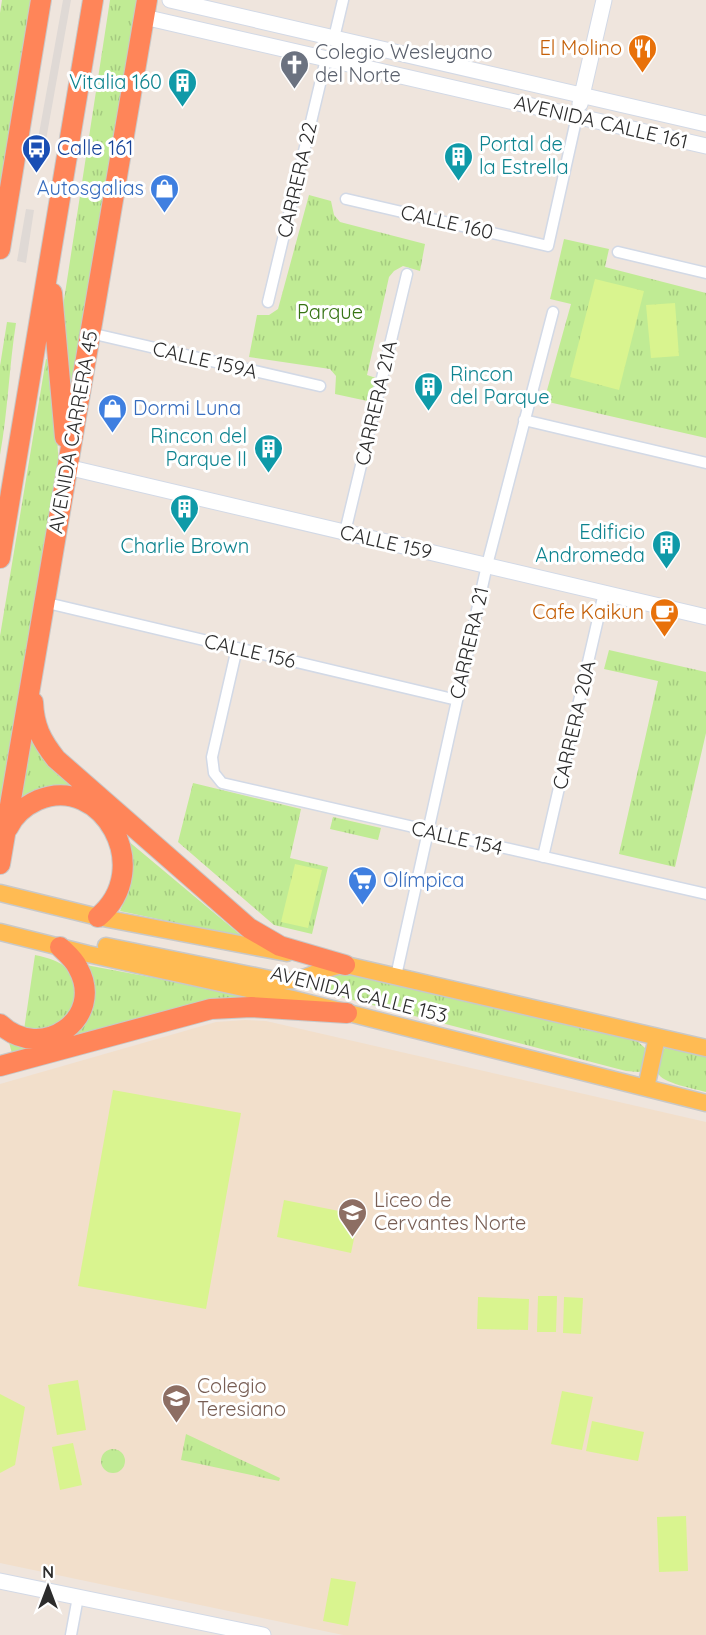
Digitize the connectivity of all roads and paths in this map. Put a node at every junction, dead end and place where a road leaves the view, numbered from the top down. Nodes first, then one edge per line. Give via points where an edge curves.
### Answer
1 (41, 0) edge
2 (93, 0) edge
3 (170, 0) edge
4 (343, 0) edge
5 (604, 0) edge
6 (146, 8) edge
7 (334, 38) junction
8 (326, 58) junction
9 (582, 95) junction
10 (577, 116) junction
11 (706, 124) edge
12 (706, 146) edge
13 (346, 199) dead end
14 (0, 249) edge
15 (618, 252) dead end
16 (50, 256) junction
17 (706, 273) edge
18 (406, 274) dead end
19 (268, 302) dead end
20 (553, 312) dead end
21 (90, 333) junction
22 (320, 386) dead end
23 (524, 420) junction
24 (706, 463) edge
25 (67, 467) junction
26 (345, 532) junction
27 (0, 558) edge
28 (487, 566) junction
29 (604, 593) junction
30 (44, 602) junction
31 (706, 617) edge
32 (237, 648) junction
33 (32, 668) junction
34 (457, 699) junction
35 (428, 831) junction
36 (5, 835) junction
37 (543, 857) junction
38 (0, 864) edge
39 (0, 893) edge
40 (706, 894) edge
41 (98, 917) junction
42 (0, 921) edge
43 (0, 932) edge
44 (60, 947) junction
45 (345, 965) junction
46 (202, 972) junction
47 (396, 976) junction
48 (347, 1013) junction
49 (0, 1024) edge
50 (657, 1037) junction
51 (706, 1048) edge
52 (0, 1066) edge
53 (646, 1088) junction
54 (706, 1103) edge
55 (0, 1581) edge
56 (78, 1597) junction
57 (71, 1635) edge
58 (263, 1635) edge

1 - 14 highway
2 - 16 highway
3 - 7 main road, AVENIDA CALLE 161
4 - 7 street
5 - 9 main road
6 - 8 main road, AVENIDA CALLE 161
6 - 21 highway, AVENIDA CARRERA 45
7 - 9 main road, AVENIDA CALLE 161
8 - 10 main road, AVENIDA CALLE 161
8 - 19 street, CARRERA 22
9 - 10 main road
9 - 11 main road, AVENIDA CALLE 161
10 - 12 main road, AVENIDA CALLE 161
10 - 13 street, CALLE 160 via 548,246
15 - 17 street
16 - 25 highway
16 - 27 highway
18 - 26 street, CARRERA 21A
20 - 23 street, CARRERA 21
21 - 22 street, CALLE 159A
21 - 25 highway, AVENIDA CARRERA 45
23 - 24 street
23 - 28 street, CARRERA 21
25 - 26 main road, CALLE 159
25 - 30 highway, AVENIDA CARRERA 45
26 - 28 main road, CALLE 159
28 - 29 main road, CALLE 159
28 - 34 street, CARRERA 21
29 - 31 main road, CALLE 159
29 - 37 street, CARRERA 20A
30 - 32 street, CALLE 156
30 - 33 highway, AVENIDA CARRERA 45
32 - 34 street, CALLE 156
32 - 35 street, CALLE 154 via 212,757 214,773 222,783
33 - 36 highway, AVENIDA CARRERA 45
33 - 45 highway via 34,719 38,734 56,759 249,928 280,946
34 - 35 street, CARRERA 21
35 - 37 street, CALLE 154
35 - 47 street, CARRERA 21
36 - 38 highway, AVENIDA CARRERA 45
36 - 41 highway via 20,811 44,798 57,796 82,800 108,820 123,856 121,886 114,902
37 - 40 street, CALLE 154
39 - 41 main road, AVENIDA CALLE 153
41 - 45 main road, AVENIDA CALLE 153
42 - 46 main road, AVENIDA CALLE 153
43 - 44 main road, AVENIDA CALLE 153
44 - 46 main road, AVENIDA CALLE 153
44 - 49 highway via 82,975 83,1003 78,1018 53,1037 38,1040 12,1034
45 - 46 main road, AVENIDA CALLE 153 via 290,982
45 - 47 main road, AVENIDA CALLE 153
46 - 48 main road, AVENIDA CALLE 153
47 - 50 main road, AVENIDA CALLE 153
48 - 52 highway via 251,1007 211,1010
48 - 53 main road, AVENIDA CALLE 153
50 - 51 main road, AVENIDA CALLE 153
50 - 53 main road
53 - 54 main road, AVENIDA CALLE 153
55 - 56 main road
56 - 57 street
56 - 58 main road

